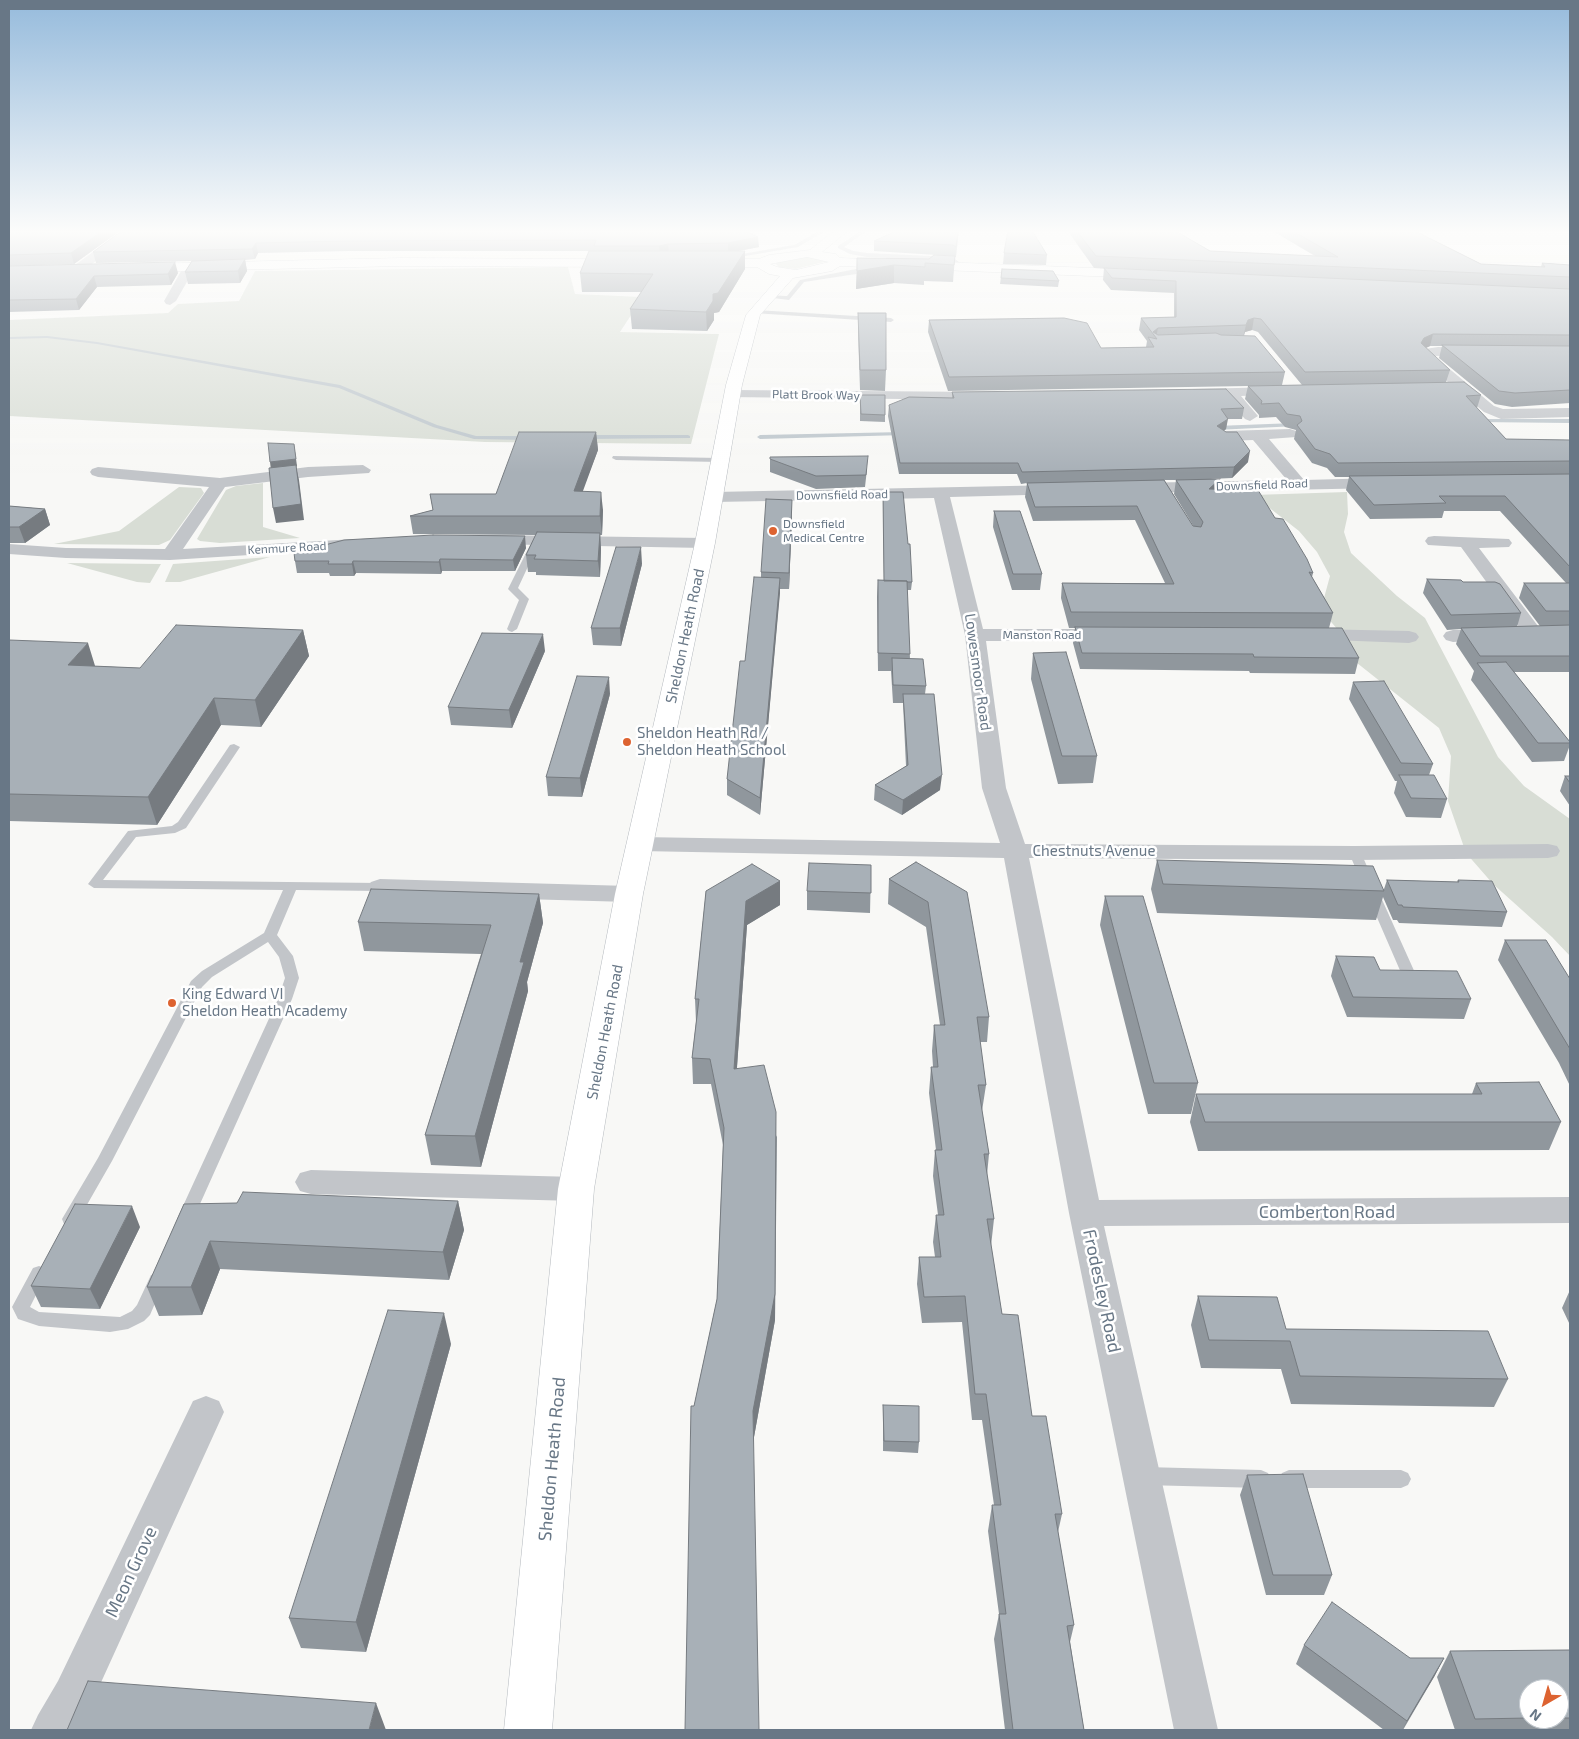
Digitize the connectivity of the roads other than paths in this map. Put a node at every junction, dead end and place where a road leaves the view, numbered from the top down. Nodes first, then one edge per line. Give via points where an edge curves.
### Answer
1 (759, 311) edge
2 (819, 311) edge
3 (891, 320) dead end
4 (1486, 351) edge
5 (1291, 384) edge
6 (1444, 389) edge
7 (1464, 389) junction
8 (1229, 392) junction
9 (1180, 393) edge
10 (732, 394) junction
11 (1001, 396) edge
12 (1570, 413) edge
13 (1250, 416) dead end
14 (1290, 434) dead end
15 (1225, 436) edge
16 (1258, 436) junction
17 (616, 458) dead end
18 (720, 460) junction
19 (363, 470) dead end
20 (98, 472) dead end
21 (1402, 482) edge
22 (220, 483) junction
23 (1299, 484) junction
24 (1115, 489) edge
25 (1076, 490) edge
26 (940, 493) junction
27 (714, 497) junction
28 (471, 540) edge
29 (536, 541) junction
30 (1434, 541) dead end
31 (1466, 542) junction
32 (375, 543) edge
33 (705, 543) junction
34 (1503, 543) dead end
35 (9, 549) edge
36 (170, 555) junction
37 (512, 629) dead end
38 (975, 635) junction
39 (1124, 635) edge
40 (1293, 636) edge
41 (1453, 636) dead end
42 (1409, 637) dead end
43 (234, 747) dead end
44 (640, 844) junction
45 (1015, 850) junction
46 (1548, 852) dead end
47 (1355, 853) junction
48 (291, 887) junction
49 (380, 887) joint
50 (629, 894) junction
51 (270, 935) junction
52 (1409, 975) edge
53 (310, 1182) dead end
54 (576, 1189) junction
55 (1570, 1210) edge
56 (1085, 1214) junction
57 (61, 1235) edge
58 (177, 1237) edge
59 (47, 1259) edge
60 (164, 1264) edge
61 (206, 1412) dead end
62 (1142, 1476) junction
63 (1400, 1479) dead end
64 (53, 1730) edge
65 (528, 1730) edge
66 (1196, 1730) edge

1 - 10 street, Sheldon Heath Road
2 - 3 lane
4 - 7 street via 1438,351 1427,355
5 - 8 street
6 - 7 street
7 - 12 street via 1489,409 1501,414
8 - 9 street
8 - 13 street
10 - 11 street, Platt Brook Way
10 - 18 street, Sheldon Heath Road
14 - 16 street
15 - 16 street
16 - 23 street
17 - 18 lane
18 - 27 street, Sheldon Heath Road
19 - 22 street via 308,472
20 - 22 street
21 - 23 street, Downsfield Road
22 - 36 street
23 - 24 street, Downsfield Road via 1166,492
25 - 26 street, Downsfield Road
26 - 27 street, Downsfield Road
26 - 38 street, Lowesmoor Road
27 - 33 street, Sheldon Heath Road
28 - 29 street
29 - 33 street
29 - 37 lane via 513,588 524,599
30 - 31 street
31 - 34 street
31 - 41 street via 1543,634
32 - 36 street, Kenmure Road
33 - 44 street, Sheldon Heath Road
35 - 36 street, Kenmure Road
38 - 39 street, Manston Road
38 - 45 street, Lowesmoor Road via 994,788
40 - 42 street
43 - 48 lane via 182,826 132,834 94,884
44 - 45 street, Chestnuts Avenue
44 - 50 street, Sheldon Heath Road
45 - 47 street, Chestnuts Avenue
45 - 56 street, Frodesley Road
46 - 47 street, Chestnuts Avenue
47 - 52 lane
48 - 49 lane
48 - 51 lane
49 - 50 street
50 - 54 street, Sheldon Heath Road
51 - 57 lane via 196,984 104,1161
51 - 58 lane via 286,956 292,978
53 - 54 street
54 - 65 street, Sheldon Heath Road
55 - 56 street, Comberton Road
56 - 62 street, Frodesley Road
59 - 60 lane via 21,1307 24,1314 39,1320 110,1325 122,1324 144,1310
61 - 64 street, Meon Grove via 73,1696
62 - 63 lane via 1220,1480
62 - 66 street, Frodesley Road

